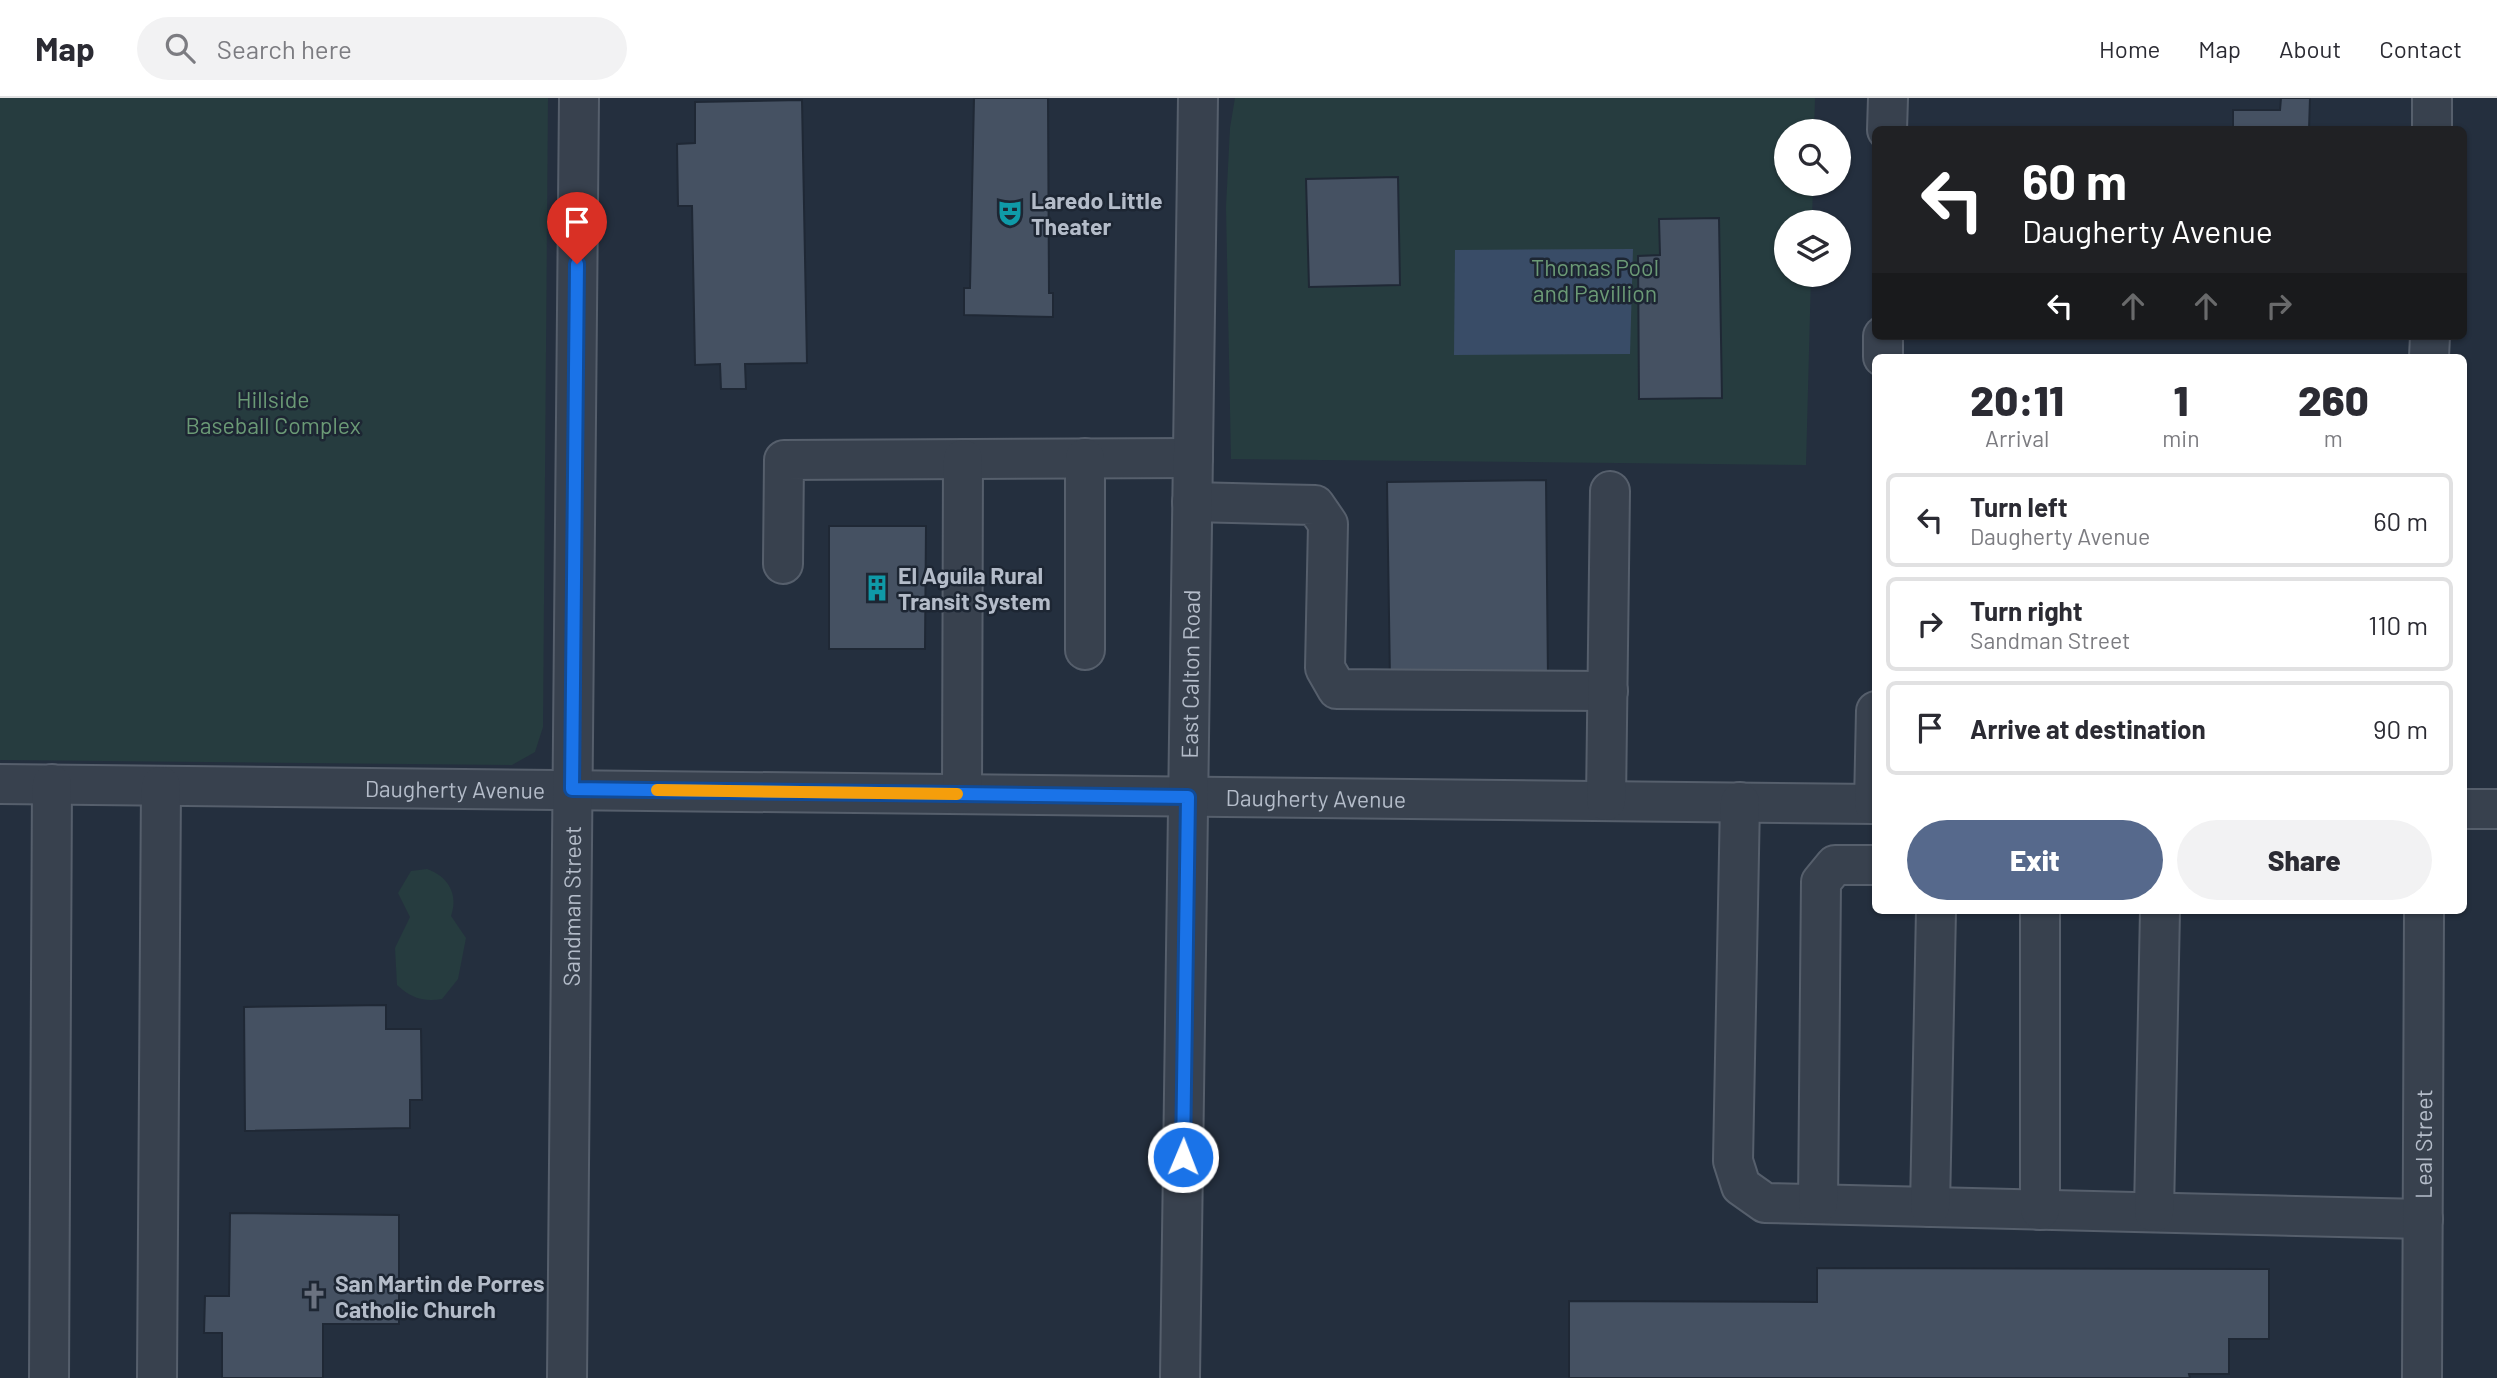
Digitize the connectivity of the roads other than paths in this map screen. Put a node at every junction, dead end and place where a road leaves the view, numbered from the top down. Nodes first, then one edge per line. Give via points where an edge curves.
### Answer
1 (579, 98) edge
2 (1198, 98) edge
3 (1888, 98) edge
4 (2432, 98) edge
5 (1887, 126) edge
6 (2432, 126) edge
7 (1193, 457) junction
8 (1085, 458) junction
9 (962, 459) junction
10 (1610, 491) dead end
11 (1192, 502) junction
12 (783, 564) dead end
13 (1085, 650) dead end
14 (1608, 691) junction
15 (0, 783) edge
16 (52, 784) junction
17 (161, 786) junction
18 (572, 789) junction
19 (962, 794) junction
20 (1188, 797) junction
21 (1606, 801) junction
22 (1740, 802) junction
23 (1872, 804) edge
24 (2467, 809) edge
25 (2497, 809) edge
26 (1872, 865) edge
27 (1936, 914) edge
28 (2040, 914) edge
29 (2160, 914) edge
30 (2424, 914) edge
31 (1818, 1204) junction
32 (1930, 1207) junction
33 (2040, 1210) junction
34 (2154, 1212) junction
35 (2423, 1219) junction
36 (49, 1378) edge
37 (157, 1378) edge
38 (567, 1378) edge
39 (1180, 1378) edge
40 (2422, 1378) edge

1 - 18 street, Sandman Street
2 - 7 street, East Calton Road
3 - 5 street
4 - 6 street
7 - 8 street
7 - 11 street, East Calton Road
8 - 9 street
8 - 13 street
9 - 12 street via 784,460
9 - 19 street
10 - 14 street
11 - 14 street via 1315,505 1328,524 1325,668 1337,689
11 - 20 street, East Calton Road
14 - 21 street
15 - 16 street, Daugherty Avenue
16 - 17 street, Daugherty Avenue
16 - 36 street
17 - 18 street, Daugherty Avenue
17 - 37 street
18 - 19 street, Daugherty Avenue
18 - 38 street, Sandman Street
19 - 20 street, Daugherty Avenue
20 - 21 street, Daugherty Avenue
20 - 39 street, East Calton Road
21 - 22 street, Daugherty Avenue
22 - 23 street, Daugherty Avenue
22 - 31 street via 1734,1161 1741,1186 1765,1203
24 - 25 street
26 - 31 street via 1835,865 1821,882
27 - 32 street
28 - 33 street
29 - 34 street
30 - 35 street, Leal Street
31 - 32 street
32 - 33 street
33 - 34 street
34 - 35 street
35 - 40 street, Leal Street

